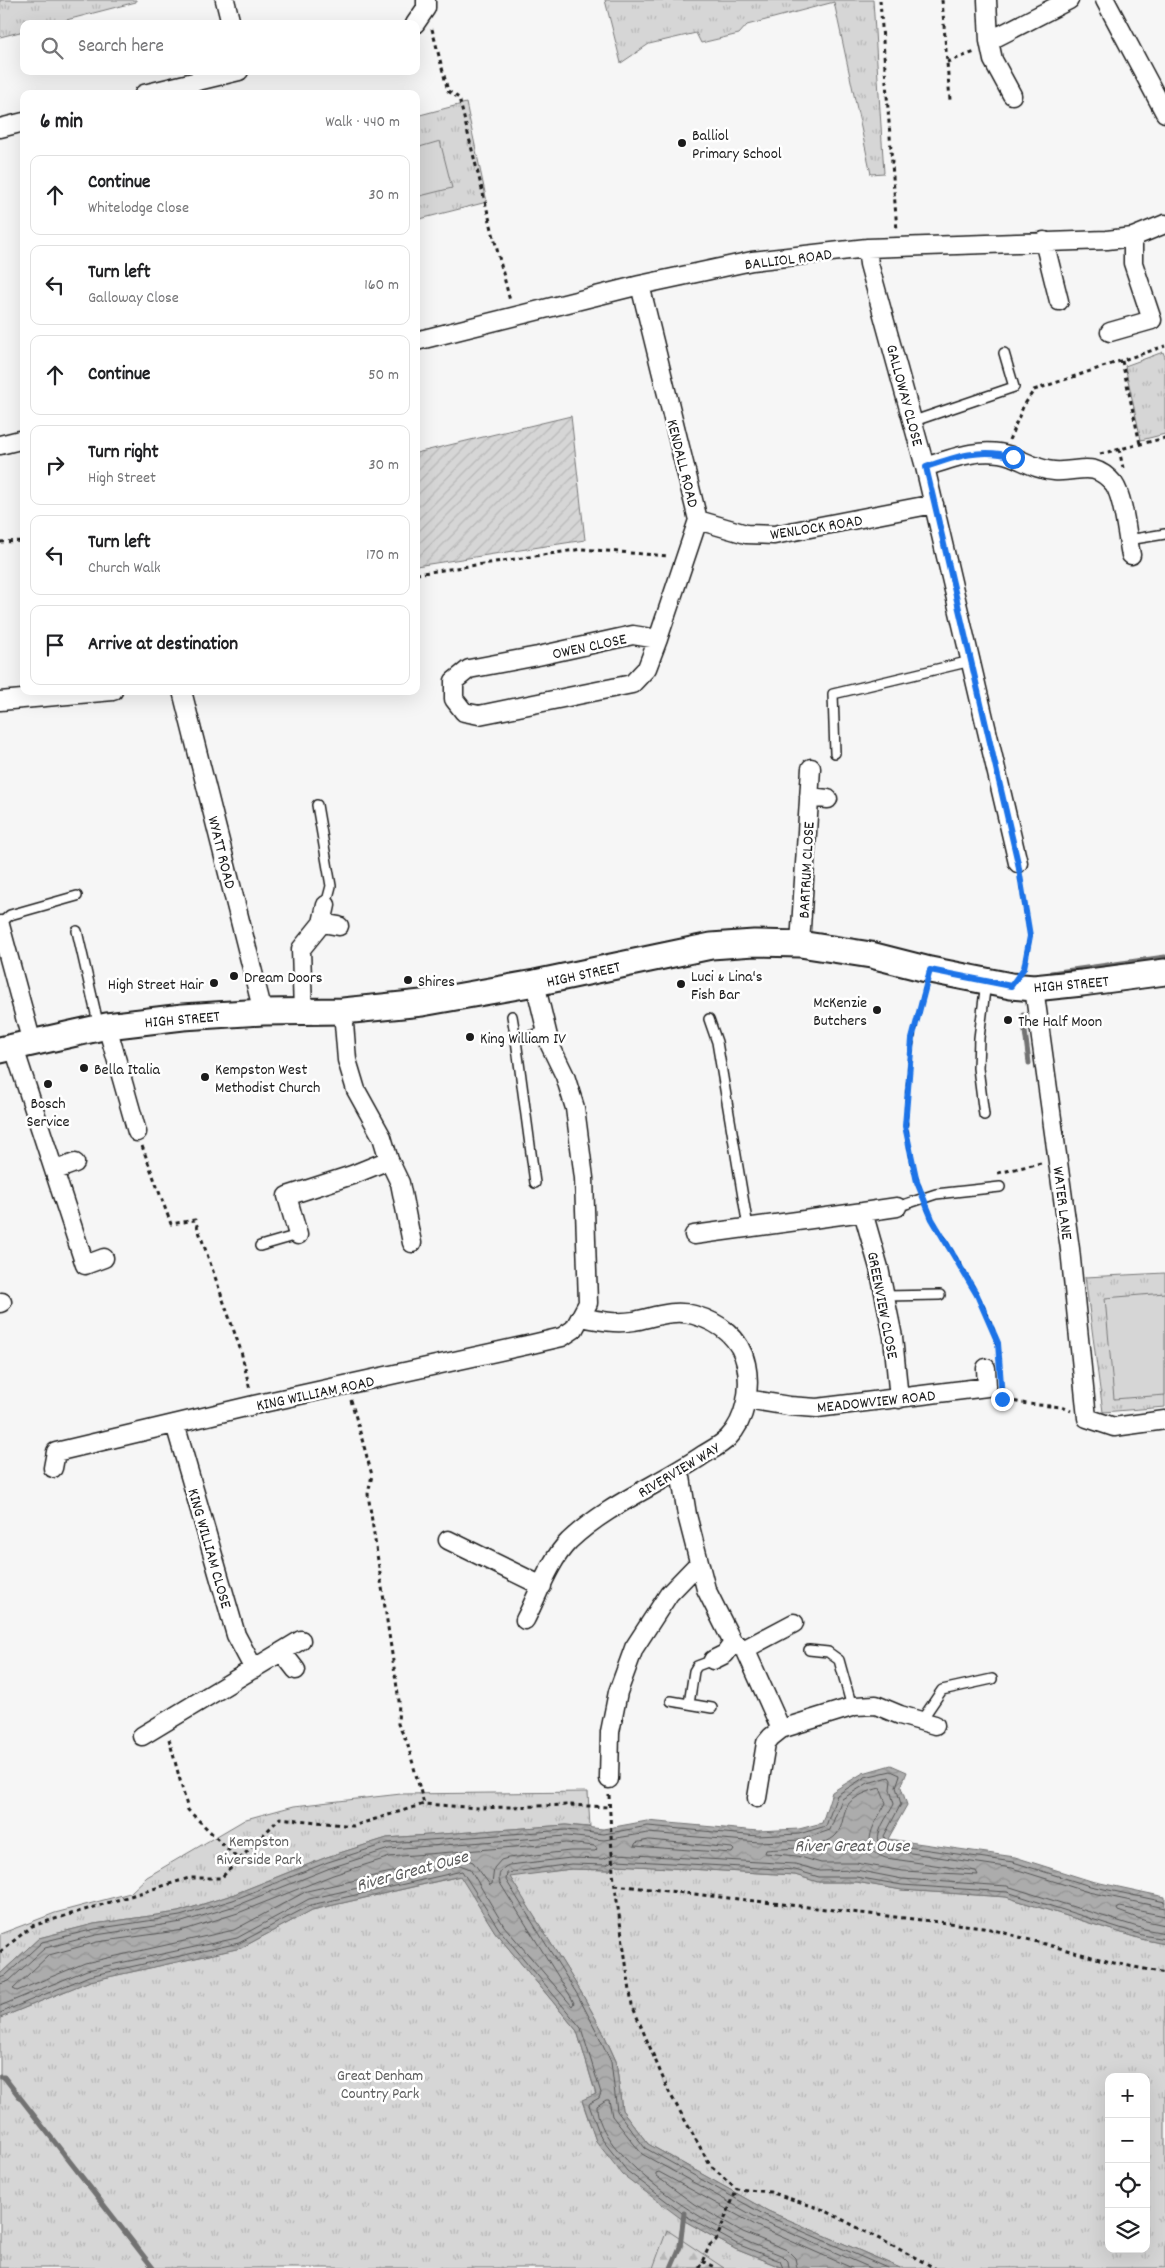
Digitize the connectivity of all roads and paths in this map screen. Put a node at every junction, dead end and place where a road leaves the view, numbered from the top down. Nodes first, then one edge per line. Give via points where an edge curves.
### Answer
1 (225, 0) edge
2 (426, 0) edge
3 (880, 0) edge
4 (942, 0) edge
5 (986, 0) edge
6 (1070, 0) edge
7 (1105, 0) edge
8 (230, 20) edge
9 (418, 20) edge
10 (420, 22) edge
11 (989, 44) junction
12 (947, 62) junction
13 (222, 75) edge
14 (160, 90) edge
15 (1012, 95) dead end
16 (950, 100) dead end
17 (1165, 113) edge
18 (20, 123) edge
19 (0, 128) edge
20 (1165, 224) edge
21 (1133, 237) junction
22 (1044, 241) junction
23 (898, 247) junction
24 (867, 248) junction
25 (640, 285) junction
26 (1059, 301) dead end
27 (514, 316) junction
28 (1110, 332) dead end
29 (420, 340) edge
30 (1165, 346) edge
31 (1004, 353) dead end
32 (1122, 361) junction
33 (914, 421) junction
34 (1165, 438) edge
35 (20, 440) edge
36 (1140, 444) junction
37 (0, 445) edge
38 (1003, 454) junction
39 (926, 467) junction
40 (1088, 468) junction
41 (934, 504) junction
42 (698, 520) junction
43 (1165, 534) edge
44 (0, 542) edge
45 (20, 542) edge
46 (1129, 548) joint
47 (685, 558) junction
48 (420, 573) edge
49 (658, 638) junction
50 (971, 661) junction
51 (68, 695) edge
52 (183, 695) edge
53 (0, 701) edge
54 (835, 753) dead end
55 (811, 768) dead end
56 (809, 797) junction
57 (828, 799) dead end
58 (317, 805) dead end
59 (1018, 863) joint
60 (77, 896) dead end
61 (326, 905) joint
62 (0, 924) edge
63 (77, 931) dead end
64 (800, 944) junction
65 (930, 970) junction
66 (1165, 972) edge
67 (986, 982) junction
68 (535, 983) junction
69 (1022, 987) junction
70 (343, 1011) junction
71 (263, 1012) junction
72 (303, 1012) junction
73 (512, 1016) dead end
74 (709, 1019) dead end
75 (103, 1027) junction
76 (547, 1031) junction
77 (516, 1040) junction
78 (15, 1047) edge
79 (984, 1115) dead end
80 (137, 1132) joint
81 (389, 1160) junction
82 (75, 1163) dead end
83 (56, 1170) junction
84 (535, 1183) dead end
85 (1000, 1187) dead end
86 (924, 1198) junction
87 (896, 1207) joint
88 (863, 1212) junction
89 (748, 1227) junction
90 (298, 1235) joint
91 (694, 1235) dead end
92 (412, 1243) dead end
93 (260, 1246) dead end
94 (104, 1258) dead end
95 (940, 1295) dead end
96 (884, 1296) junction
97 (582, 1317) junction
98 (993, 1365) joint
99 (347, 1386) junction
100 (1002, 1390) dead end
101 (747, 1399) junction
102 (899, 1399) junction
103 (254, 1405) junction
104 (1087, 1418) junction
105 (1165, 1420) edge
106 (175, 1424) junction
107 (53, 1468) dead end
108 (680, 1471) junction
109 (448, 1540) dead end
110 (698, 1564) junction
111 (542, 1586) junction
112 (525, 1620) dead end
113 (794, 1623) dead end
114 (301, 1640) dead end
115 (739, 1646) junction
116 (809, 1650) dead end
117 (282, 1652) junction
118 (713, 1660) joint
119 (254, 1669) junction
120 (296, 1670) dead end
121 (992, 1679) dead end
122 (671, 1701) dead end
123 (689, 1704) junction
124 (852, 1707) junction
125 (712, 1708) dead end
126 (160, 1717) junction
127 (928, 1723) joint
128 (781, 1729) junction
129 (142, 1736) dead end
130 (609, 1780) dead end
131 (757, 1798) dead end
132 (424, 1804) junction
133 (239, 1860) junction
134 (614, 1885) junction
135 (0, 1952) edge
136 (1165, 1972) edge
137 (737, 2188) junction
138 (702, 2262) junction
139 (700, 2268) edge
140 (716, 2268) edge
141 (935, 2268) edge

1 - 8 street
2 - 9 street via 426,8
3 - 23 path
4 - 12 path
5 - 11 street
6 - 11 street
7 - 17 street
10 - 27 path via 431,25 448,91 459,98
11 - 12 path
11 - 15 street via 993,60
12 - 16 path
13 - 14 street
18 - 19 street
20 - 21 street, BALLIOL ROAD
21 - 22 street, BALLIOL ROAD
21 - 28 street via 1133,263 1152,320
22 - 23 street, BALLIOL ROAD
22 - 26 street
23 - 24 street, BALLIOL ROAD
24 - 25 street, BALLIOL ROAD via 752,261
24 - 33 street, GALLOWAY CLOSE
25 - 27 street, BALLIOL ROAD
25 - 42 street, KENDALL ROAD
27 - 29 street, BALLIOL ROAD
30 - 32 path
31 - 33 lane via 1014,387
32 - 36 path
32 - 38 path via 1034,390 1022,407
33 - 39 street, GALLOWAY CLOSE
34 - 36 path
35 - 37 street
36 - 40 path via 1086,458
38 - 39 street via 981,452
38 - 40 street via 1039,469 1056,472
39 - 41 street, GALLOWAY CLOSE
40 - 46 street via 1105,476 1115,486
41 - 42 street, WENLOCK ROAD via 774,535 746,534
41 - 50 street, GALLOWAY CLOSE
42 - 47 street, KENDALL ROAD
43 - 46 lane
44 - 45 path
47 - 48 path via 582,549
47 - 49 street, KENDALL ROAD
49 - 49 street, OWEN CLOSE via 648,668 632,684 478,715 464,712 454,699 454,681 469,669 634,635
50 - 54 lane via 833,694
50 - 59 street, GALLOWAY CLOSE
51 - 53 street
52 - 71 street, WYATT ROAD
55 - 56 street, BARTRUM CLOSE
56 - 57 street, BARTRUM CLOSE
56 - 64 street, BARTRUM CLOSE
58 - 61 lane via 331,886
59 - 69 path via 1030,936
60 - 62 lane via 10,915
61 - 72 street via 331,924 301,949
62 - 78 street via 11,970
63 - 75 lane
64 - 65 main road, HIGH STREET via 871,954
64 - 68 main road, HIGH STREET via 712,946
65 - 67 main road, HIGH STREET
65 - 86 path via 912,1039 905,1126 917,1182
66 - 69 main road, HIGH STREET
67 - 69 main road, HIGH STREET
67 - 79 lane via 978,1068
68 - 70 main road, HIGH STREET via 422,1003
68 - 76 street, KING WILLIAM ROAD
69 - 104 street, WATER LANE via 1070,1249
70 - 72 main road, HIGH STREET
70 - 81 street via 347,1060 356,1090 382,1137
71 - 72 main road, HIGH STREET
71 - 75 main road, HIGH STREET
73 - 77 lane
74 - 89 lane via 717,1042
75 - 78 main road, HIGH STREET
75 - 80 street
76 - 77 lane
76 - 97 street, KING WILLIAM ROAD via 575,1108 584,1178 588,1303
77 - 84 lane
78 - 83 street
80 - 103 path via 172,1224 195,1220 241,1351
81 - 90 street via 287,1196
81 - 92 street via 400,1184
82 - 83 street
83 - 94 street via 85,1265
85 - 86 lane
86 - 87 lane
86 - 98 path via 932,1219 977,1295 998,1343
87 - 88 street
88 - 89 street
88 - 96 street, GREENVIEW CLOSE
89 - 91 street
90 - 93 lane
95 - 96 lane
96 - 102 street, GREENVIEW CLOSE via 893,1337
97 - 99 street, KING WILLIAM ROAD via 574,1329 562,1337
97 - 101 street, RIVERVIEW WAY via 606,1323 633,1321 664,1313 692,1314 713,1322 730,1334 743,1351 748,1374
98 - 102 street, MEADOWVIEW ROAD via 987,1387
99 - 103 street, KING WILLIAM ROAD
99 - 132 path via 372,1475 368,1494 399,1702 398,1724 407,1742
100 - 104 path via 1002,1399 1062,1407
101 - 102 street, MEADOWVIEW ROAD via 817,1408
101 - 108 street, RIVERVIEW WAY via 740,1421 728,1438
103 - 106 street, KING WILLIAM ROAD
104 - 105 street via 1114,1427
106 - 107 street, KING WILLIAM ROAD via 56,1452
106 - 119 street, KING WILLIAM CLOSE via 236,1635
108 - 110 street
108 - 111 street, RIVERVIEW WAY via 594,1519 567,1543
109 - 111 street
110 - 115 street via 706,1589
110 - 130 street via 669,1594 634,1648 618,1692 612,1724
111 - 112 street, RIVERVIEW WAY
113 - 115 street
114 - 117 street
115 - 118 street
115 - 128 street
116 - 124 lane via 828,1652 839,1660
117 - 119 street
117 - 120 street
118 - 123 lane via 697,1666 694,1671
119 - 126 street
121 - 127 lane via 942,1690
122 - 123 lane
123 - 125 lane
124 - 127 street via 876,1705
124 - 128 street
126 - 129 street
126 - 133 path via 188,1810
128 - 131 street via 766,1743
132 - 133 path via 353,1826 280,1818
132 - 134 path via 479,1808 609,1807
133 - 135 path via 221,1878 190,1878 32,1926
134 - 136 path via 983,1928 1114,1963
134 - 137 path via 632,2005 668,2090 705,2156
137 - 138 path via 716,2240
137 - 141 path via 770,2192 824,2210
138 - 139 path
138 - 140 path

